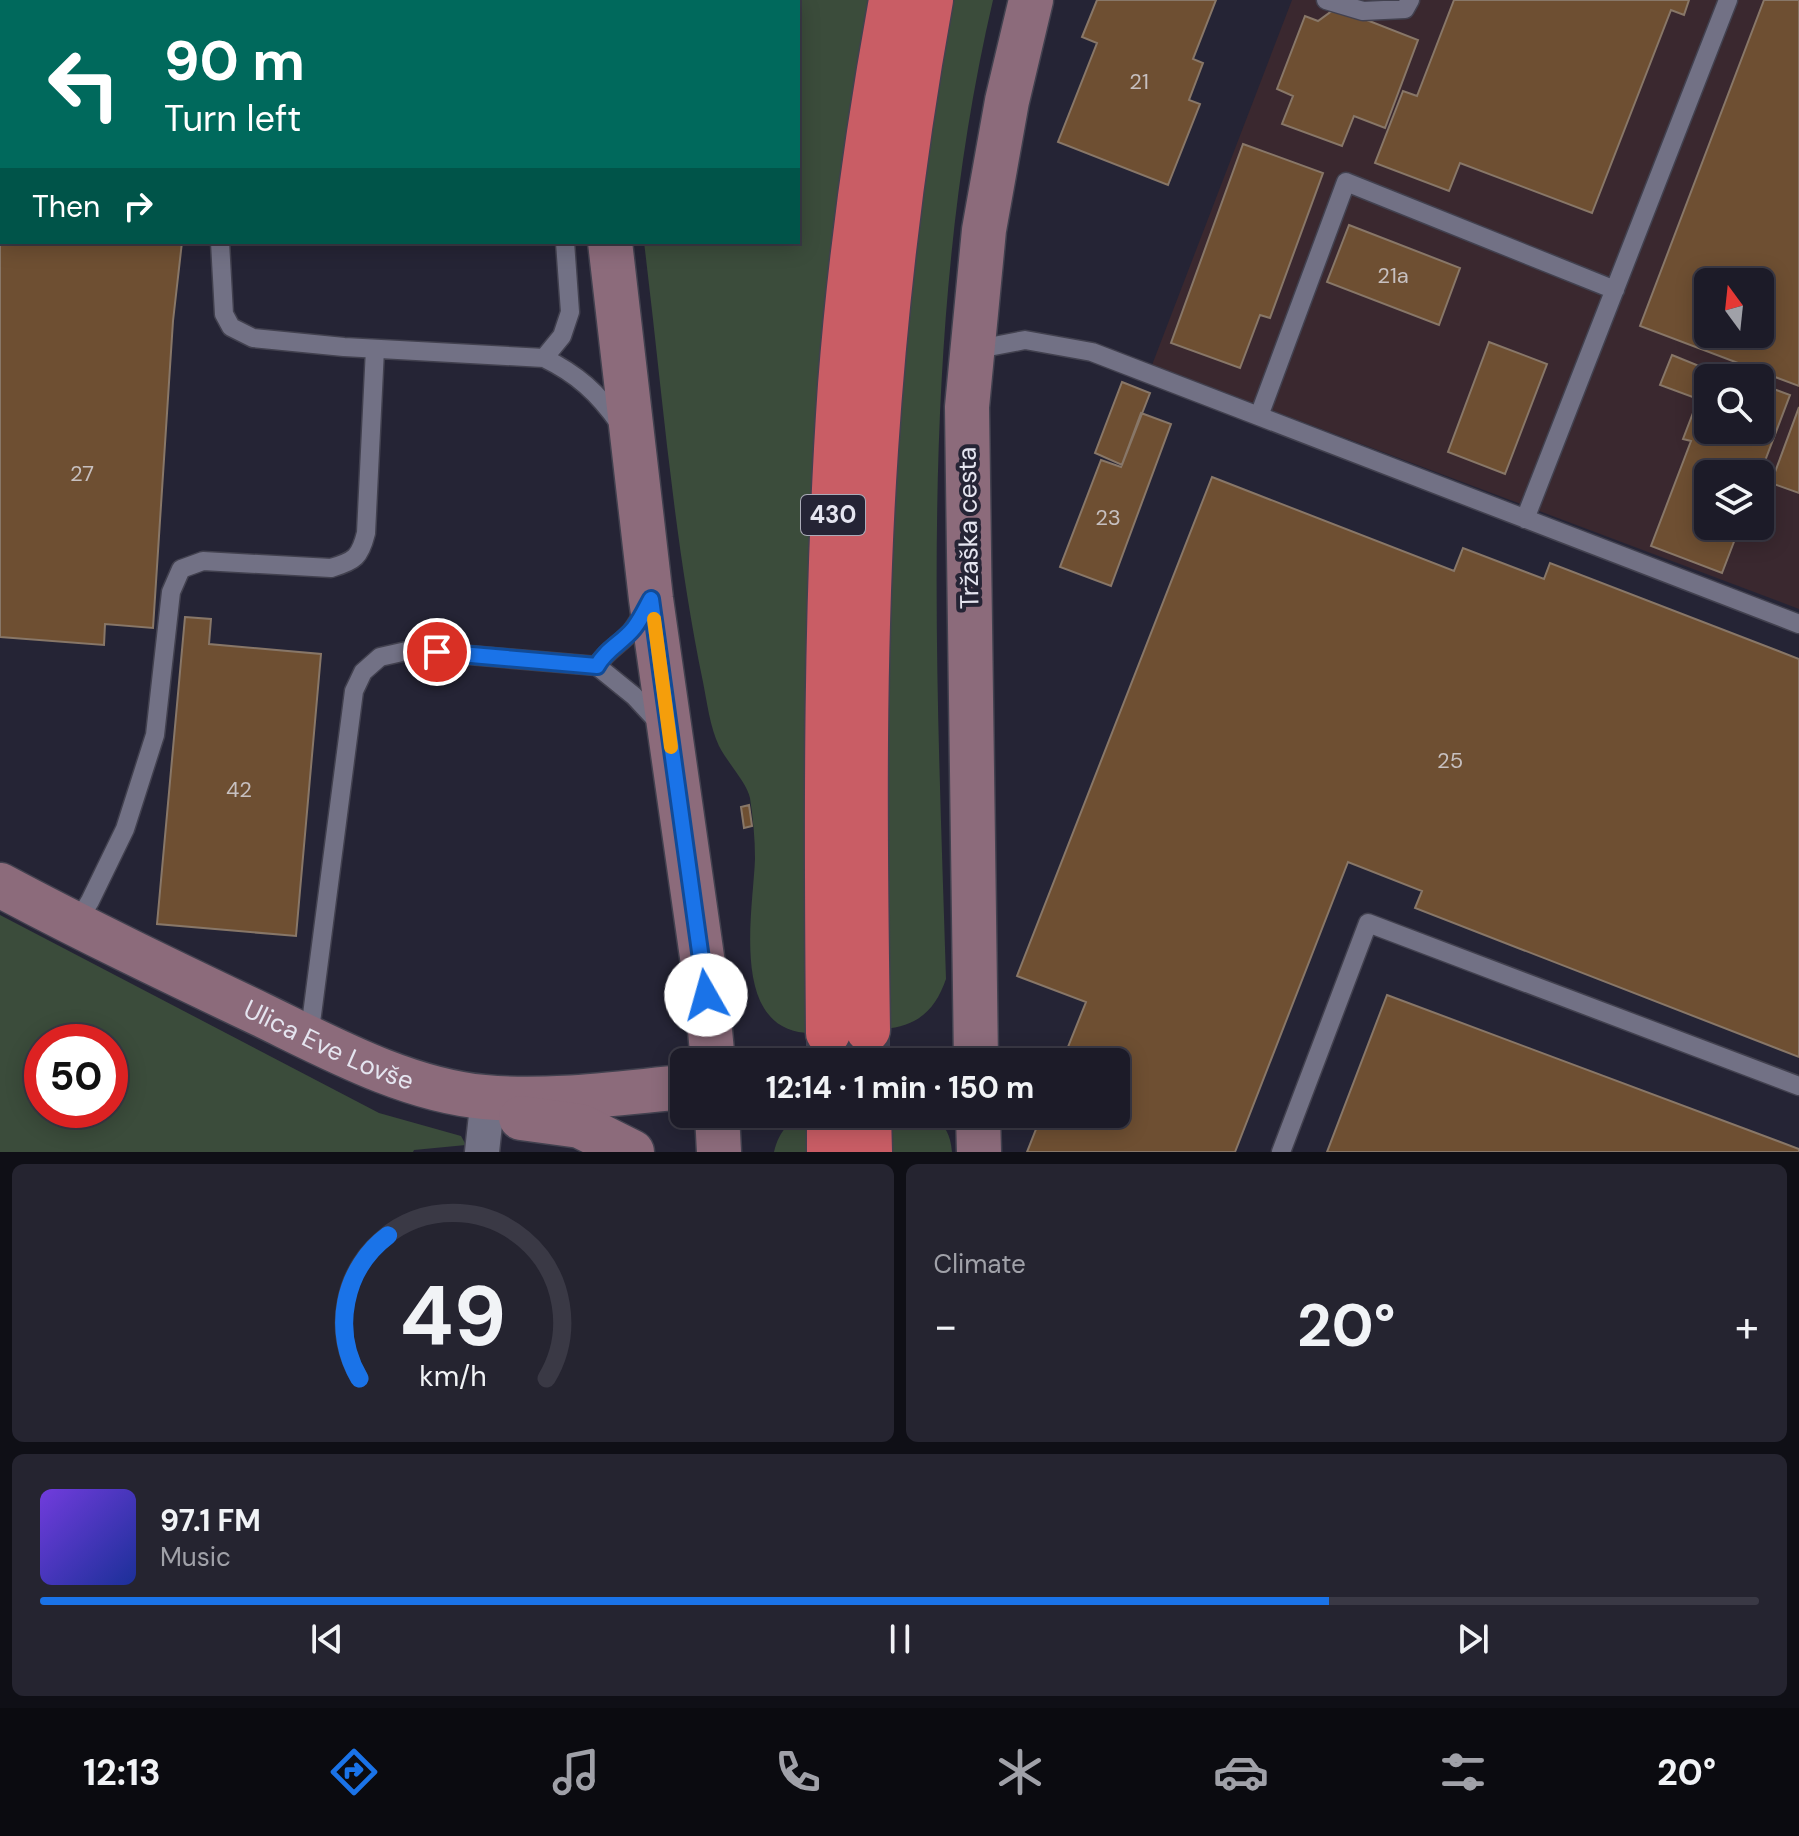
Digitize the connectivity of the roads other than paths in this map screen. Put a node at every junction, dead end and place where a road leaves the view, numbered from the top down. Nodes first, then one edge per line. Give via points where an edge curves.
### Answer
1 (891, 0) edge
2 (931, 0) edge
3 (1031, 0) edge
4 (1326, 0) edge
5 (1410, 0) edge
6 (1728, 0) edge
7 (220, 244) edge
8 (565, 244) edge
9 (610, 244) edge
10 (1615, 290) junction
11 (375, 349) junction
12 (973, 350) junction
13 (544, 358) junction
14 (1259, 416) junction
15 (634, 445) junction
16 (1525, 519) junction
17 (651, 599) junction
18 (1799, 624) edge
19 (597, 666) junction
20 (670, 739) junction
21 (0, 885) edge
22 (75, 925) junction
23 (309, 1038) junction
24 (712, 1048) edge
25 (975, 1048) edge
26 (429, 1085) junction
27 (1799, 1086) edge
28 (670, 1088) edge
29 (718, 1128) edge
30 (829, 1128) edge
31 (869, 1128) edge
32 (978, 1128) edge
33 (484, 1134) edge
34 (632, 1152) edge
35 (719, 1152) edge
36 (829, 1152) edge
37 (870, 1152) edge
38 (979, 1152) edge
39 (1281, 1152) edge

1 - 2 highway, 430 via 856,225 837,430 827,756 848,1032 867,771 876,453 896,223
3 - 12 street, Tržaška cesta via 984,230
4 - 5 lane via 1363,11 1405,9
6 - 10 lane
7 - 11 lane via 224,314 231,327 253,338
8 - 13 lane via 570,312 562,336
9 - 15 street
10 - 14 lane via 1346,182
10 - 16 lane
11 - 13 lane
11 - 22 lane via 362,551 349,563 331,568 203,561 181,569 171,592 155,735 125,829
12 - 14 lane via 1025,340 1092,352
12 - 25 street, Tržaška cesta via 967,493
13 - 15 lane via 572,371 594,390
14 - 16 lane
15 - 17 street
16 - 18 lane
17 - 19 lane via 634,628 605,652
17 - 20 street
19 - 20 lane via 653,714
19 - 23 lane via 411,650 380,657 363,672 354,691
20 - 24 street
21 - 22 street, Ulica Eve Lovše
22 - 23 street, Ulica Eve Lovše
23 - 26 street, Ulica Eve Lovše
26 - 28 street, Ulica Eve Lovše via 481,1097 537,1099
26 - 33 street
27 - 39 lane via 1368,923
29 - 35 street
30 - 36 highway
31 - 37 highway
32 - 38 street
33 - 34 street via 550,1120 580,1126

